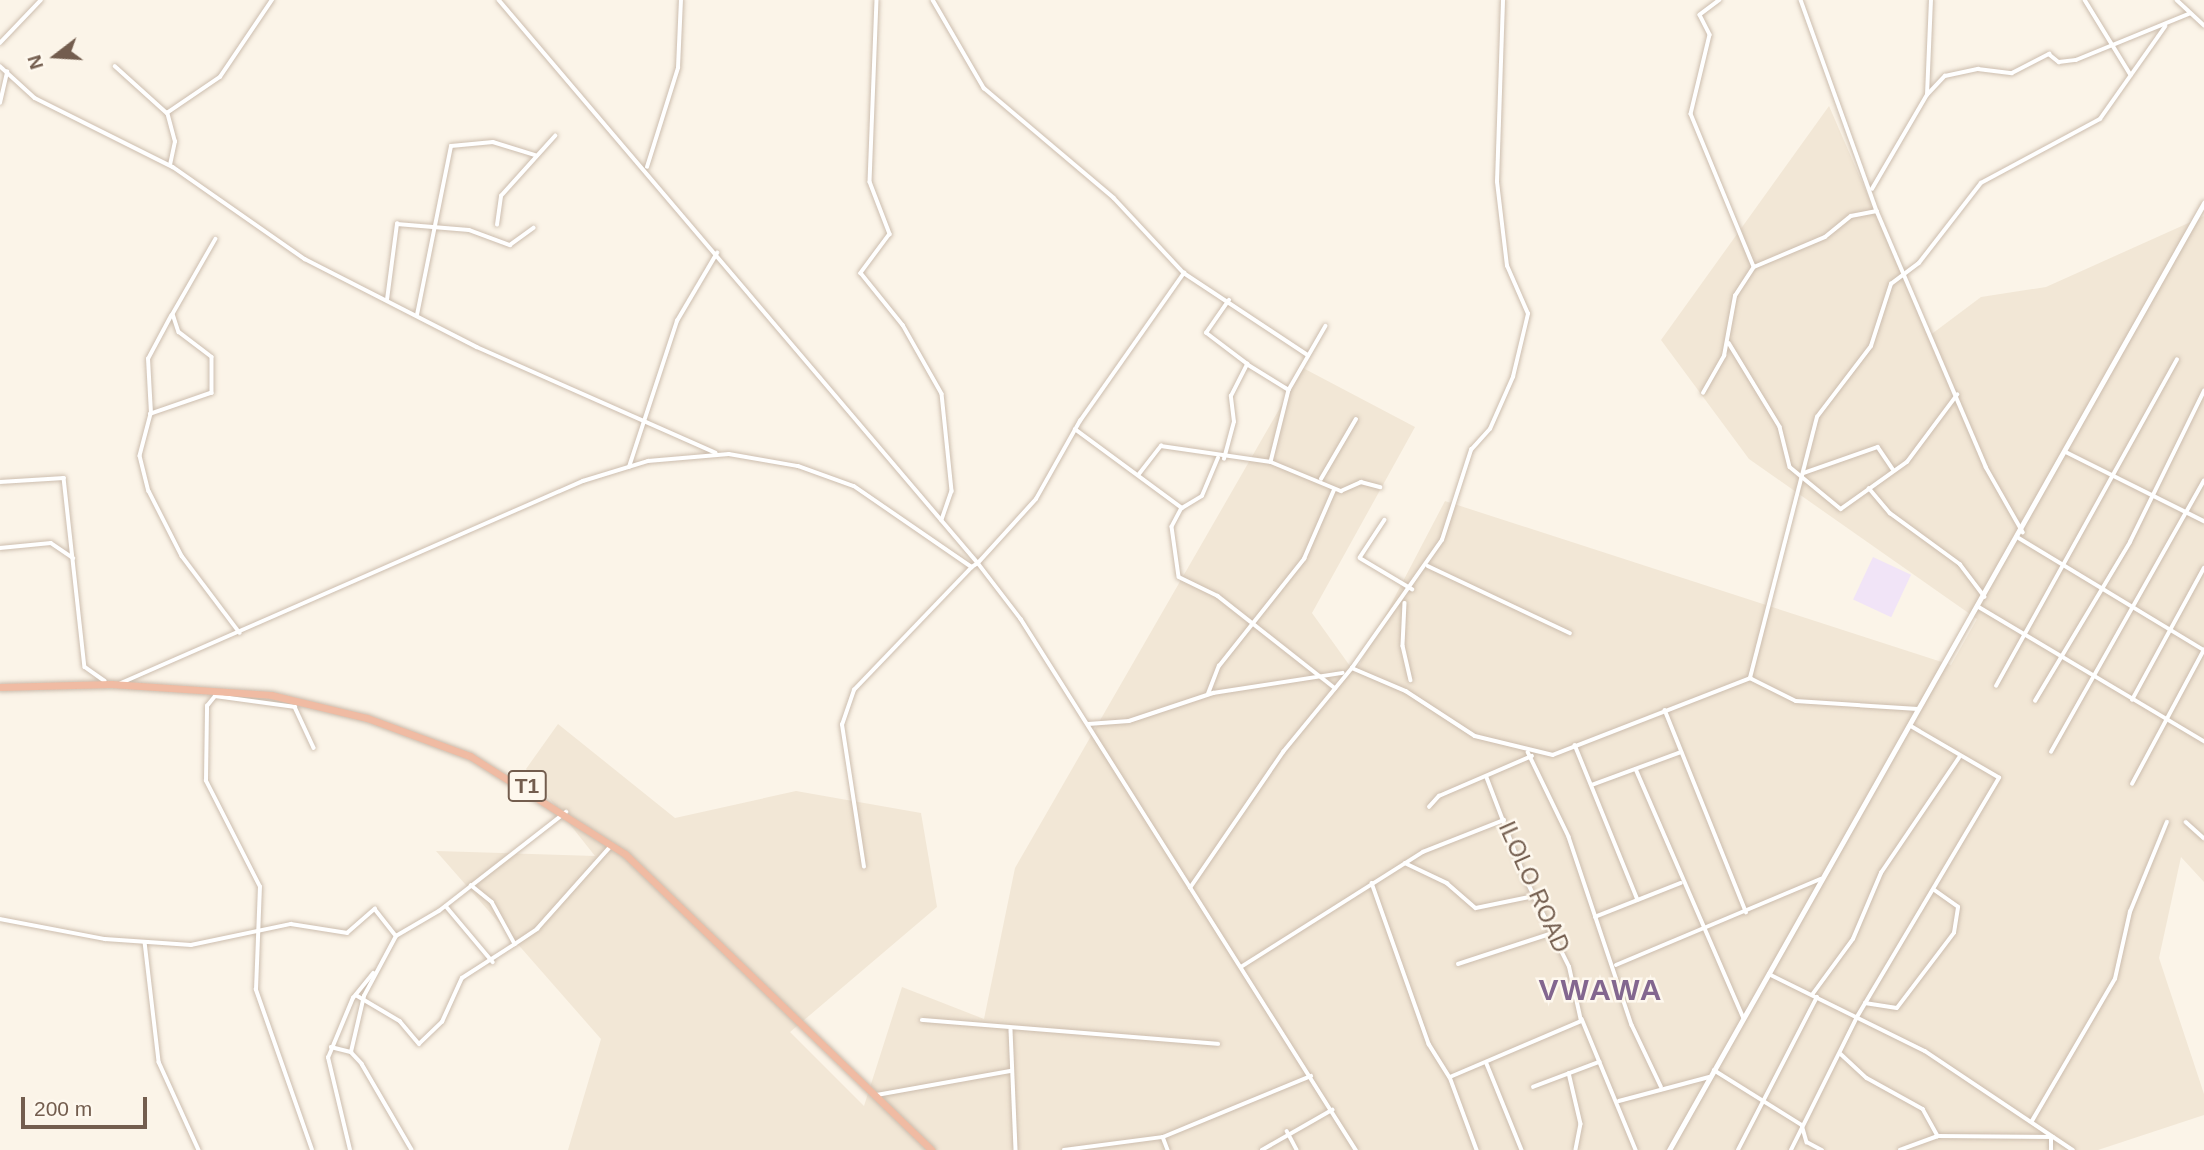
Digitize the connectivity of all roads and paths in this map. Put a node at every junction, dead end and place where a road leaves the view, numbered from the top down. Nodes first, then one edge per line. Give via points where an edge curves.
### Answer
1 (40, 0) edge
2 (272, 0) edge
3 (499, 0) edge
4 (681, 0) edge
5 (877, 0) edge
6 (933, 0) edge
7 (1503, 0) edge
8 (1720, 0) edge
9 (1801, 0) edge
10 (1931, 0) edge
11 (2085, 0) edge
12 (2177, 0) edge
13 (2189, 14) junction
14 (2204, 25) edge
15 (2165, 27) junction
16 (0, 43) edge
17 (2115, 43) junction
18 (0, 66) edge
19 (115, 66) dead end
20 (7, 72) junction
21 (2131, 75) junction
22 (1927, 95) junction
23 (0, 103) edge
24 (167, 113) junction
25 (555, 136) dead end
26 (536, 155) junction
27 (170, 165) junction
28 (647, 167) junction
29 (1872, 189) junction
30 (2204, 203) edge
31 (1877, 211) junction
32 (497, 225) dead end
33 (434, 227) junction
34 (533, 228) dead end
35 (216, 239) dead end
36 (717, 252) junction
37 (1754, 267) junction
38 (1184, 273) junction
39 (1905, 273) junction
40 (387, 300) junction
41 (1229, 300) junction
42 (173, 314) junction
43 (417, 315) junction
44 (1326, 326) dead end
45 (1728, 343) junction
46 (1308, 355) junction
47 (2177, 360) dead end
48 (1247, 364) junction
49 (1289, 390) junction
50 (2204, 391) edge
51 (1703, 393) dead end
52 (1957, 395) junction
53 (151, 414) junction
54 (1356, 419) dead end
55 (640, 422) junction
56 (1075, 429) junction
57 (2066, 452) junction
58 (718, 455) junction
59 (1218, 458) junction
60 (1224, 459) junction
61 (1271, 462) junction
62 (629, 467) junction
63 (1893, 469) junction
64 (1139, 474) junction
65 (1802, 474) junction
66 (2113, 476) junction
67 (1321, 480) junction
68 (2204, 481) edge
69 (0, 482) edge
70 (1380, 487) dead end
71 (1869, 488) junction
72 (1334, 489) junction
73 (2150, 495) junction
74 (1182, 508) junction
75 (2186, 514) junction
76 (942, 520) junction
77 (1385, 520) dead end
78 (2204, 521) edge
79 (2023, 531) junction
80 (2019, 538) junction
81 (0, 548) edge
82 (73, 558) junction
83 (978, 563) junction
84 (1428, 566) junction
85 (2065, 566) junction
86 (972, 567) junction
87 (2204, 568) edge
88 (2099, 585) junction
89 (1412, 589) junction
90 (1985, 597) junction
91 (1406, 599) junction
92 (1979, 607) junction
93 (2135, 607) junction
94 (1251, 623) junction
95 (2171, 626) junction
96 (241, 633) junction
97 (1570, 633) dead end
98 (2027, 637) junction
99 (2204, 650) edge
100 (2061, 658) junction
101 (1352, 668) junction
102 (1344, 672) junction
103 (1322, 678) junction
104 (1750, 678) junction
105 (2096, 679) junction
106 (1411, 680) dead end
107 (127, 681) junction
108 (118, 684) junction
109 (1996, 686) dead end
110 (0, 687) edge
111 (1335, 688) junction
112 (1208, 694) junction
113 (2132, 700) junction
114 (2035, 701) dead end
115 (1665, 710) junction
116 (1920, 710) junction
117 (2167, 720) junction
118 (1088, 724) junction
119 (1910, 726) junction
120 (2204, 741) edge
121 (1575, 745) junction
122 (314, 748) dead end
123 (1682, 751) junction
124 (2051, 752) dead end
125 (1529, 754) junction
126 (1959, 758) junction
127 (1636, 769) junction
128 (1487, 779) junction
129 (2132, 784) dead end
130 (1592, 785) junction
131 (1429, 807) dead end
132 (566, 812) junction
133 (1504, 820) junction
134 (2166, 822) dead end
135 (2186, 822) dead end
136 (2204, 838) edge
137 (612, 845) junction
138 (1404, 863) junction
139 (864, 867) dead end
140 (1825, 876) junction
141 (1372, 883) junction
142 (1682, 883) junction
143 (471, 885) junction
144 (1190, 888) junction
145 (1935, 891) junction
146 (1534, 896) junction
147 (1638, 900) junction
148 (446, 905) junction
149 (1746, 912) junction
150 (1595, 917) junction
151 (0, 919) edge
152 (1705, 928) junction
153 (259, 930) junction
154 (1553, 933) junction
155 (396, 936) junction
156 (145, 942) junction
157 (515, 944) junction
158 (493, 962) junction
159 (1458, 964) dead end
160 (1616, 965) junction
161 (1241, 967) junction
162 (377, 968) junction
163 (1769, 974) junction
164 (356, 995) junction
165 (364, 996) junction
166 (1814, 996) junction
167 (1866, 1003) junction
168 (1581, 1016) junction
169 (1857, 1017) junction
170 (1744, 1018) junction
171 (922, 1020) dead end
172 (1011, 1030) junction
173 (1218, 1044) dead end
174 (331, 1047) junction
175 (351, 1052) junction
176 (1841, 1054) junction
177 (1599, 1062) junction
178 (1487, 1063) junction
179 (1011, 1071) junction
180 (1569, 1073) junction
181 (1712, 1073) junction
182 (1312, 1076) junction
183 (1450, 1076) junction
184 (1661, 1086) junction
185 (1533, 1087) dead end
186 (876, 1096) junction
187 (1618, 1101) junction
188 (1762, 1103) junction
189 (1332, 1110) junction
190 (2032, 1121) junction
191 (1802, 1125) junction
192 (1287, 1130) junction
193 (1938, 1136) junction
194 (1163, 1137) junction
195 (2053, 1137) junction
196 (199, 1150) edge
197 (312, 1150) edge
198 (350, 1150) edge
199 (412, 1150) edge
200 (931, 1150) edge
201 (1016, 1150) edge
202 (1064, 1150) edge
203 (1168, 1150) edge
204 (1262, 1150) edge
205 (1297, 1150) edge
206 (1356, 1150) edge
207 (1477, 1150) edge
208 (1522, 1150) edge
209 (1576, 1150) edge
210 (1636, 1150) edge
211 (1669, 1150) edge
212 (1738, 1150) edge
213 (1791, 1150) edge
214 (1822, 1150) edge
215 (1900, 1150) edge
216 (2051, 1150) edge
217 (2073, 1150) edge

1 - 16 street
2 - 24 street via 220,77
3 - 28 street
4 - 28 street via 678,68
5 - 76 street via 870,182 890,234 861,273 902,325 942,394 952,491
6 - 38 street via 984,88 1114,198
7 - 84 street via 1497,182 1507,266 1528,314 1513,377 1490,429 1471,450
8 - 37 street via 1700,15 1710,35 1691,114
9 - 29 street
10 - 22 street
11 - 17 street
12 - 13 street
13 - 14 street
13 - 15 street
15 - 17 street
15 - 21 street
17 - 21 street
17 - 22 street via 2076,60 2059,62 2049,54 2012,73 1978,69 1945,76
18 - 20 street
19 - 24 street
20 - 23 street
20 - 27 street via 35,98
21 - 39 street via 2100,119 1981,183
22 - 29 street
24 - 27 street via 175,142
25 - 26 street
26 - 32 street via 523,178 501,196
26 - 33 street via 493,142 451,146
27 - 40 street via 305,259
28 - 36 street
29 - 31 street
30 - 57 street
31 - 37 street via 1851,216 1825,237
31 - 39 street
33 - 34 street via 469,230 510,246
33 - 40 street via 394,227
33 - 43 street
35 - 42 street
36 - 55 street via 677,321
36 - 76 street
37 - 45 street via 1735,296
38 - 41 street
38 - 56 street
39 - 52 street
39 - 65 street via 1891,285 1871,346 1817,417
40 - 43 street
41 - 46 street
41 - 48 street via 1206,335
42 - 53 street via 148,359
42 - 53 street via 179,332 212,357 212,393
43 - 55 street
44 - 46 street
45 - 51 street
45 - 65 street via 1780,427 1790,467
46 - 49 street
47 - 66 street
48 - 49 street
48 - 60 street via 1231,396 1234,422
49 - 61 street
50 - 73 street
52 - 63 street via 1908,462
52 - 79 street via 1986,467
53 - 96 street via 140,456 149,491 183,555
54 - 67 street
55 - 58 street via 702,443
55 - 62 street
56 - 64 street
56 - 83 street via 1029,509
57 - 66 street
57 - 79 street
58 - 62 street
58 - 86 street via 798,466 853,486
59 - 60 street
59 - 64 street via 1161,446
59 - 74 street via 1202,496
60 - 61 street
61 - 67 street
62 - 96 street via 583,481
63 - 65 street via 1878,447
63 - 71 street
64 - 74 street
65 - 71 street via 1841,509
65 - 104 street
66 - 73 street
66 - 85 street
67 - 72 street
68 - 75 street
69 - 82 street via 64,478
70 - 72 street via 1362,482
71 - 90 street via 1890,513 1960,564
72 - 94 street via 1304,559
73 - 75 street
73 - 88 street via 2130,542
74 - 94 street via 1172,527 1179,578
75 - 78 street
75 - 93 street
76 - 83 street
77 - 89 street via 1360,558
79 - 80 street
80 - 85 street
80 - 90 street
81 - 82 street via 51,543
82 - 107 street via 85,667 94,679
83 - 86 street
83 - 118 street
84 - 89 street
84 - 97 street
85 - 88 street
85 - 98 street
86 - 139 street via 854,690 842,725
87 - 95 street
88 - 93 street
88 - 100 street
89 - 91 street
90 - 92 street
91 - 101 street
91 - 106 street via 1403,646
92 - 98 street
92 - 116 street
93 - 95 street
93 - 105 street
94 - 103 street
94 - 112 street via 1219,666
95 - 99 street
95 - 113 street
96 - 107 street
98 - 100 street
98 - 109 street
99 - 117 street
100 - 105 street
100 - 114 street
101 - 102 street
101 - 125 street via 1406,691 1475,736
102 - 103 street
102 - 111 street
103 - 111 street
103 - 112 street
104 - 115 street
104 - 116 street via 1796,701
105 - 113 street
105 - 124 street
107 - 108 street
108 - 110 highway, T1
108 - 132 highway, T1 via 271,695 367,718 470,756
111 - 144 street
112 - 118 street via 1129,721
113 - 117 street
115 - 121 street
115 - 123 street
116 - 119 street
117 - 120 street
117 - 129 street
118 - 144 street
119 - 126 street
119 - 140 street
121 - 125 street via 1553,755
121 - 130 street
122 - 153 street via 295,707 215,696 207,706 206,781 260,887
123 - 127 street
123 - 149 street
125 - 128 street
125 - 150 street via 1569,837
126 - 145 street via 1999,778
126 - 166 street via 1881,873 1853,939
127 - 130 street
127 - 142 street
128 - 131 street via 1439,796
128 - 133 street, ILOLO ROAD
130 - 147 street
132 - 137 highway, T1
132 - 143 street
133 - 138 street
133 - 146 street, ILOLO ROAD
134 - 190 street via 2130,912 2115,979
135 - 136 street
137 - 157 street via 537,929
137 - 186 highway, T1
138 - 141 street
138 - 146 street via 1447,883 1476,908
140 - 149 street
140 - 163 street
141 - 161 street
141 - 183 street via 1429,1044
142 - 147 street
142 - 152 street
143 - 148 street
143 - 157 street via 492,902
144 - 161 street
145 - 167 street
145 - 167 street via 1958,907 1954,933 1897,1008
146 - 154 street, ILOLO ROAD
147 - 150 street
148 - 155 street
148 - 158 street
149 - 152 street
150 - 160 street
151 - 156 street
152 - 160 street
152 - 170 street
153 - 155 street via 304,924 347,933 375,909
153 - 156 street via 201,945
153 - 197 street via 256,990
154 - 159 street
154 - 168 street, ILOLO ROAD
155 - 162 street
156 - 196 street via 159,1062
157 - 158 street
158 - 165 street via 462,978 442,1022 419,1044 400,1021
160 - 184 street via 1632,1025
161 - 182 street
162 - 164 street
162 - 165 street
163 - 166 street
163 - 170 street
164 - 165 street
164 - 174 street
165 - 175 street
166 - 169 street
166 - 188 street
167 - 169 street
168 - 177 street, ILOLO ROAD
168 - 178 street via 1577,1028
169 - 176 street
169 - 190 street via 1970,1077
170 - 181 street
171 - 172 street
172 - 173 street
172 - 179 street
174 - 175 street
174 - 198 street via 330,1072
175 - 199 street
176 - 191 street
176 - 193 street via 1867,1078 1923,1109
177 - 180 street
177 - 187 street, ILOLO ROAD
178 - 183 street
178 - 208 street
179 - 186 street via 881,1090
179 - 201 street
180 - 185 street
180 - 209 street via 1581,1124
181 - 184 street
181 - 188 street
181 - 211 street
182 - 189 street
182 - 194 street
183 - 207 street
184 - 187 street
186 - 200 highway, T1
187 - 210 street, ILOLO ROAD
188 - 191 street
188 - 212 street
189 - 192 street
189 - 206 street
190 - 195 street
191 - 213 street
191 - 214 street via 1807,1142
192 - 204 street
192 - 205 street
193 - 195 street
193 - 215 street
194 - 202 street
194 - 203 street
195 - 216 street
195 - 217 street

